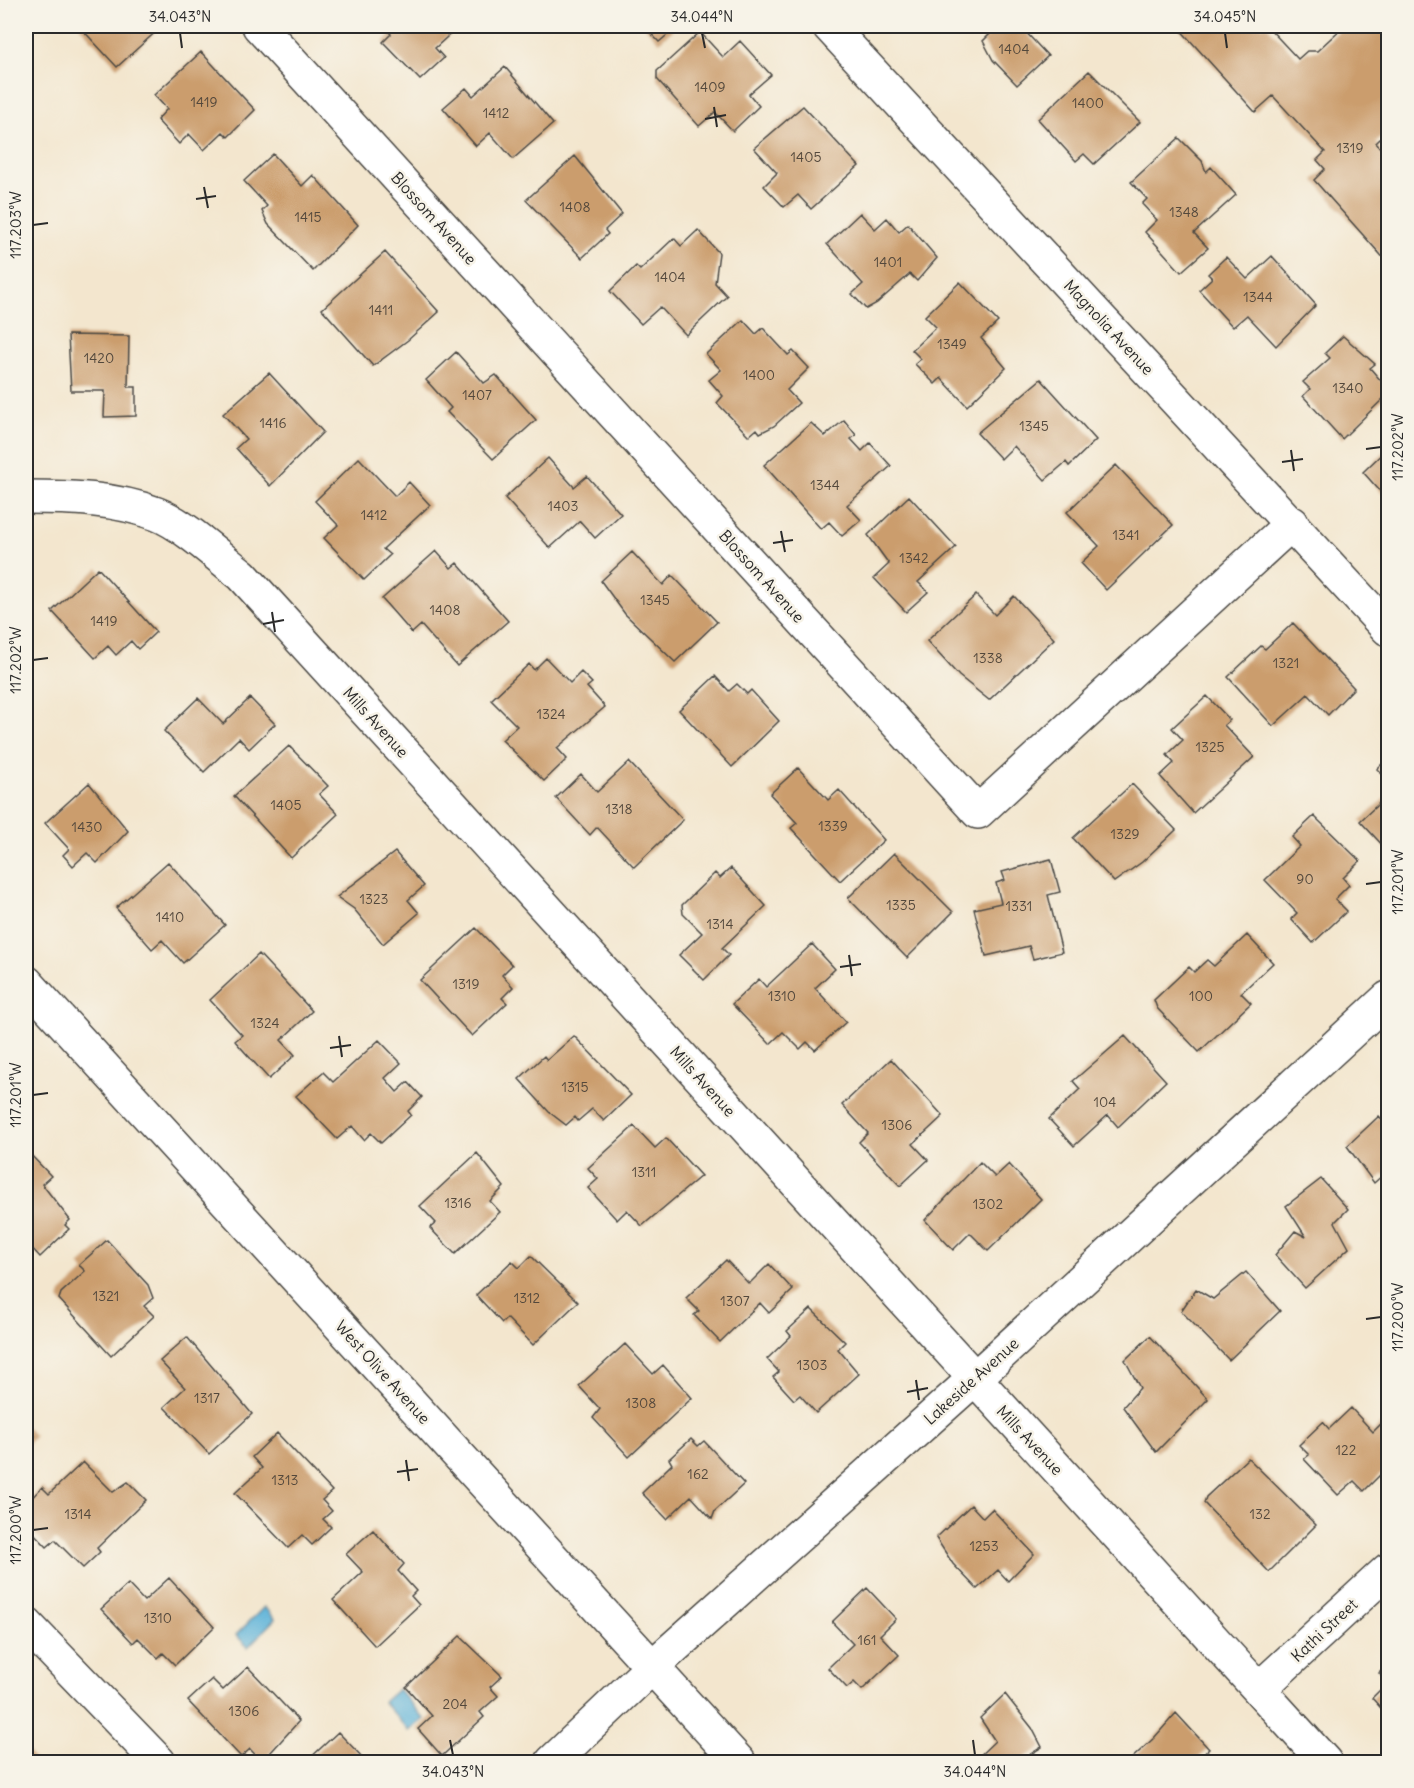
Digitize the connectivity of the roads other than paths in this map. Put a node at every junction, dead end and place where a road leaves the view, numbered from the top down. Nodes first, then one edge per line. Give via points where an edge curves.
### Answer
1 (259, 26) edge
2 (829, 26) edge
3 (26, 497) edge
4 (1292, 523) junction
5 (1389, 629) edge
6 (26, 982) edge
7 (1389, 998) edge
8 (974, 1379) junction
9 (1389, 1570) edge
10 (26, 1624) edge
11 (652, 1667) junction
12 (1259, 1689) junction
13 (159, 1762) edge
14 (552, 1762) edge
15 (739, 1762) edge
16 (1325, 1762) edge

1 - 4 street, Blossom Avenue via 978,812
2 - 4 street, Magnolia Avenue
3 - 8 street, Mills Avenue via 71,497 158,514 242,575
4 - 5 street, Magnolia Avenue
6 - 11 street, West Olive Avenue
7 - 8 street, Lakeside Avenue
8 - 11 street, Lakeside Avenue
8 - 12 street, Mills Avenue
9 - 12 street, Kathi Street
10 - 13 street
11 - 14 street, Lakeside Avenue
11 - 15 street, West Olive Avenue
12 - 16 street, Mills Avenue

